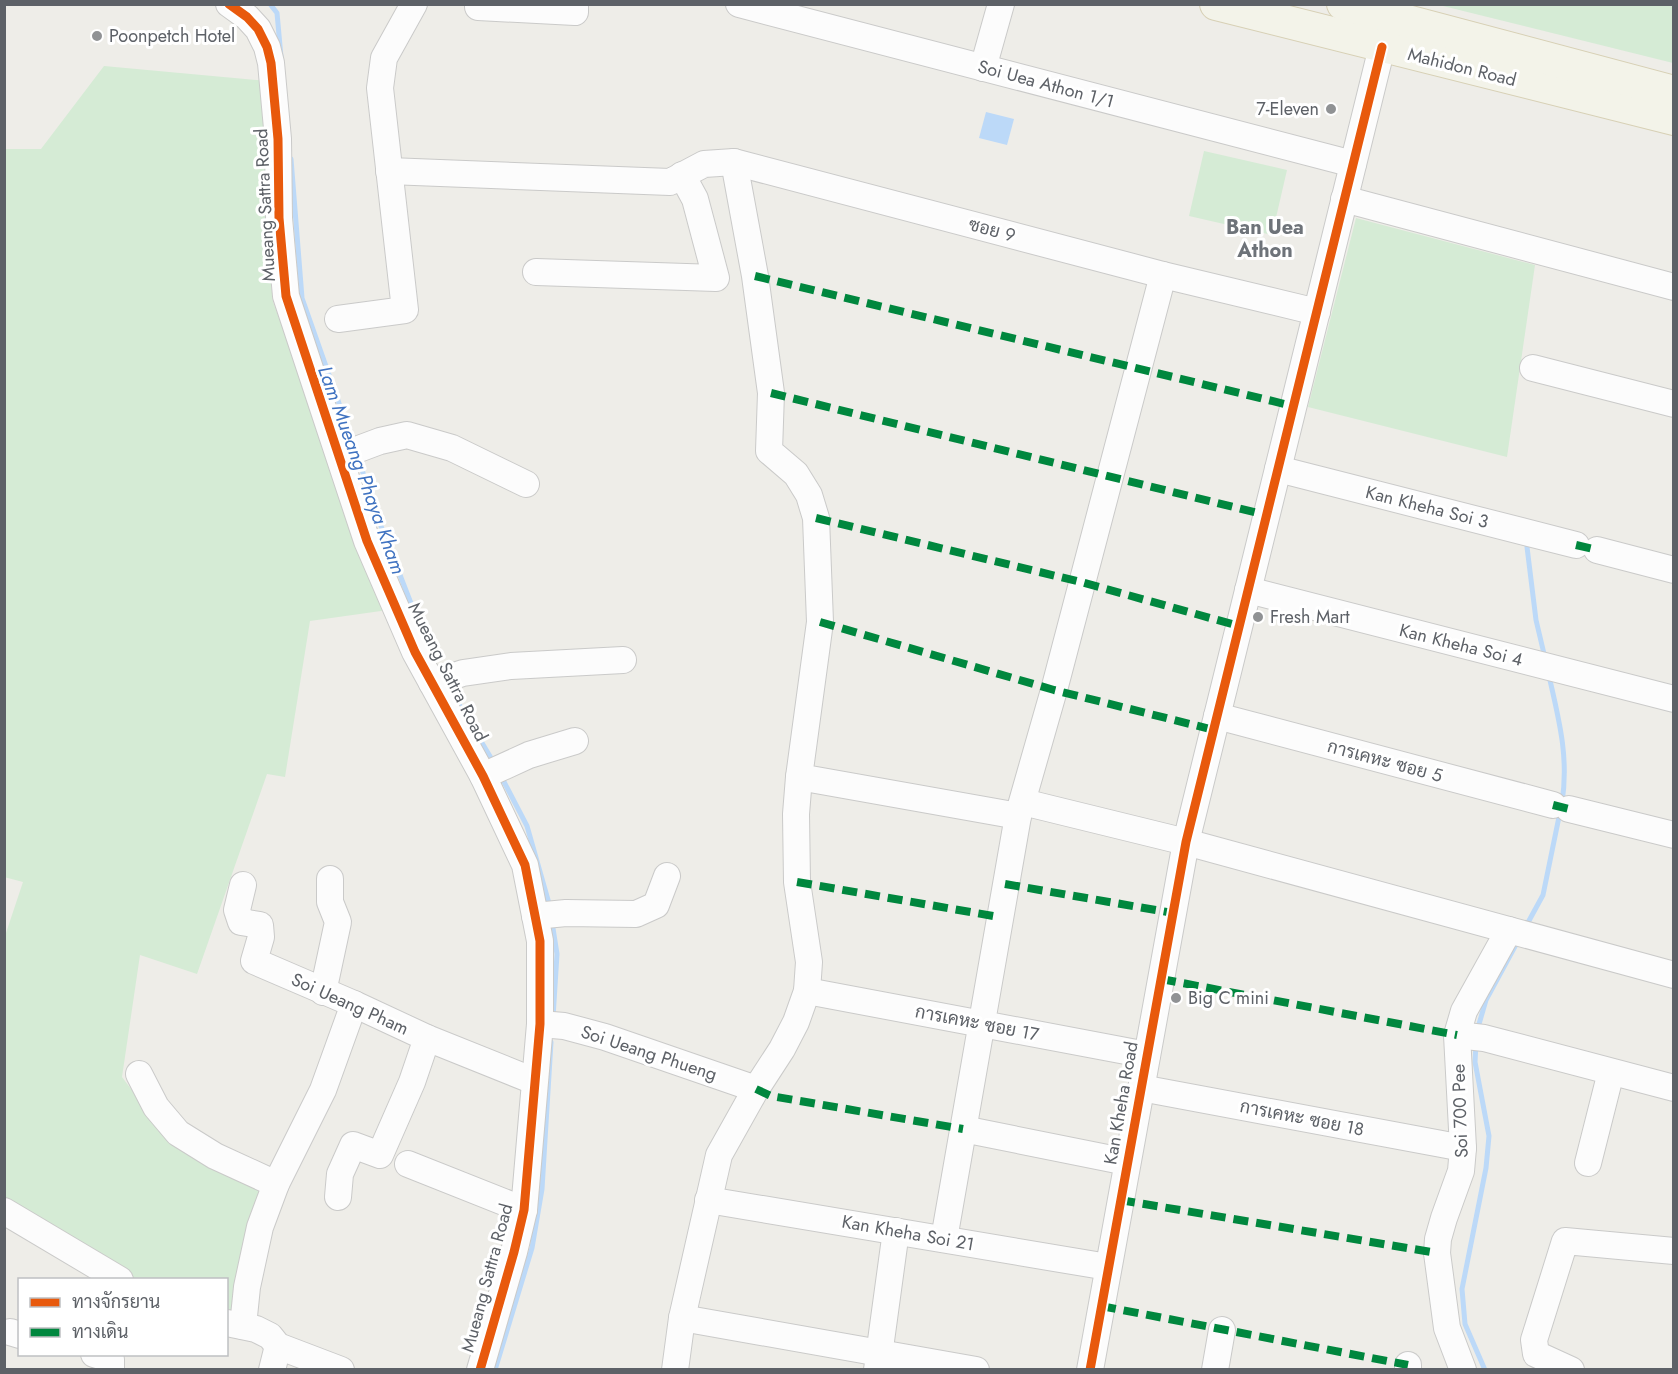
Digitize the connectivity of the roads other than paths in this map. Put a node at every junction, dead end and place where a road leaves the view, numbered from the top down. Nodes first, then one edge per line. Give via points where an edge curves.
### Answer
1 (229, 4) edge
2 (414, 4) edge
3 (478, 4) edge
4 (575, 4) edge
5 (739, 4) edge
6 (1001, 4) edge
7 (1216, 4) edge
8 (1343, 4) edge
9 (1382, 47) junction
10 (983, 68) junction
11 (1674, 81) edge
12 (1604, 87) junction
13 (1674, 92) edge
14 (1674, 119) edge
15 (1674, 130) edge
16 (734, 162) junction
17 (1353, 165) junction
18 (389, 171) junction
19 (676, 179) junction
20 (1344, 199) junction
21 (536, 272) dead end
22 (754, 274) junction
23 (1163, 275) junction
24 (716, 278) junction
25 (1674, 287) edge
26 (1317, 312) junction
27 (338, 319) dead end
28 (1533, 368) dead end
29 (1674, 404) edge
30 (346, 454) junction
31 (1278, 469) junction
32 (526, 484) dead end
33 (1674, 570) edge
34 (1248, 590) junction
35 (623, 660) dead end
36 (442, 680) junction
37 (1674, 699) edge
38 (1217, 716) junction
39 (575, 741) dead end
40 (487, 774) junction
41 (799, 777) junction
42 (1020, 809) junction
43 (1674, 835) edge
44 (1186, 842) junction
45 (668, 876) dead end
46 (330, 879) dead end
47 (243, 885) dead end
48 (549, 915) junction
49 (1518, 933) junction
50 (1674, 975) edge
51 (807, 991) junction
52 (323, 992) junction
53 (354, 1004) junction
54 (981, 1024) junction
55 (552, 1025) junction
56 (1457, 1035) junction
57 (427, 1038) junction
58 (1147, 1054) junction
59 (1611, 1072) junction
60 (139, 1074) dead end
61 (534, 1081) junction
62 (1672, 1081) edge
63 (1141, 1088) junction
64 (756, 1089) junction
65 (963, 1129) junction
66 (1463, 1148) junction
67 (1127, 1162) junction
68 (1588, 1163) dead end
69 (408, 1164) dead end
70 (276, 1184) junction
71 (338, 1197) dead end
72 (708, 1200) junction
73 (524, 1210) junction
74 (4, 1211) edge
75 (896, 1231) junction
76 (944, 1239) junction
77 (1674, 1251) edge
78 (1108, 1267) junction
79 (117, 1278) edge
80 (682, 1318) junction
81 (235, 1324) edge
82 (1222, 1330) dead end
83 (101, 1356) edge
84 (275, 1358) edge
85 (879, 1361) edge
86 (111, 1370) edge
87 (341, 1370) edge
88 (480, 1370) edge
89 (675, 1370) edge
90 (976, 1370) edge
91 (1090, 1370) edge
92 (1215, 1370) edge
93 (1463, 1370) edge
94 (1571, 1370) edge

1 - 30 street, Mueang Sattra Road via 258,29 269,55 278,139 279,218 286,296
2 - 18 street via 384,58 380,88
3 - 4 street via 574,12
5 - 10 street, Soi Uea Athon 1/1
6 - 10 street
7 - 9 main road, Mahidon Road
8 - 12 main road, Mahidon Road
9 - 12 main road, Mahidon Road
9 - 17 street, Kan Kheha Road
10 - 17 street, Soi Uea Athon 1/1
11 - 12 main road, Mahidon Road
12 - 13 main road, Mahidon Road
12 - 14 main road, Mahidon Road
12 - 15 main road, Mahidon Road
16 - 19 street, ซอย 9 via 704,164
16 - 22 street
16 - 23 street, ซอย 9
17 - 20 street, Kan Kheha Road
18 - 19 street
18 - 27 street via 405,310
19 - 24 street via 695,199
20 - 25 street
20 - 26 street, Kan Kheha Road
21 - 24 street
22 - 24 street
22 - 41 street via 771,393 769,451 796,474 809,495 816,518 820,622
23 - 26 street, ซอย 9
23 - 42 street
26 - 31 street, Kan Kheha Road
28 - 29 street
30 - 32 street via 407,435 452,448
30 - 36 street, Mueang Sattra Road via 368,542 415,652
31 - 33 street, Kan Kheha Soi 3
31 - 34 street, Kan Kheha Road
34 - 37 street, Kan Kheha Soi 4
34 - 38 street, Kan Kheha Road
35 - 36 street via 511,666
36 - 40 street, Mueang Sattra Road
38 - 43 street, การเคหะ ซอย 5
38 - 44 street, Kan Kheha Road
39 - 40 street via 529,754
40 - 48 street, Mueang Sattra Road
41 - 42 street
41 - 51 street via 797,882 809,963
42 - 44 street
42 - 54 street
44 - 49 street
44 - 58 street, Kan Kheha Road
45 - 48 street via 656,905 636,914
46 - 52 street via 330,902 338,922
47 - 52 street, Soi Ueang Pham via 237,910 241,921 260,925 254,961
48 - 55 street, Mueang Sattra Road via 540,941
49 - 50 street
49 - 56 street, Soi 700 Pee via 1464,1011
51 - 54 street, การเคหะ ซอย 17
51 - 64 street via 782,1049
52 - 53 street, Soi Ueang Pham
53 - 57 street, Soi Ueang Pham
53 - 70 street via 322,1090
54 - 58 street, การเคหะ ซอย 17
54 - 65 street
55 - 61 street, Mueang Sattra Road
55 - 64 street, Soi Ueang Phueng via 605,1037
56 - 59 street via 1484,1038
56 - 66 street, Soi 700 Pee
57 - 61 street, Soi Ueang Pham
57 - 71 street via 380,1155 353,1145 340,1174
58 - 63 street, Kan Kheha Road
59 - 62 street
59 - 68 street
60 - 70 street via 156,1107 178,1133 215,1156
61 - 73 street, Mueang Sattra Road
63 - 66 street, การเคหะ ซอย 18
63 - 67 street, Kan Kheha Road
64 - 72 street via 719,1155
65 - 67 street
65 - 76 street
66 - 93 street, Soi 700 Pee via 1461,1171 1444,1218 1437,1253 1447,1328
67 - 78 street, Kan Kheha Road
69 - 73 street
70 - 81 street via 256,1240
72 - 75 street, Kan Kheha Soi 21
72 - 80 street
73 - 88 street, Mueang Sattra Road
74 - 79 street
75 - 76 street, Kan Kheha Soi 21
75 - 85 street
76 - 78 street, Kan Kheha Soi 21
77 - 94 street via 1565,1241 1534,1340 1536,1354
78 - 91 street, Kan Kheha Road
80 - 85 street
80 - 89 street
81 - 84 street via 270,1335
82 - 92 street
83 - 86 street via 111,1359
84 - 87 street
85 - 90 street

